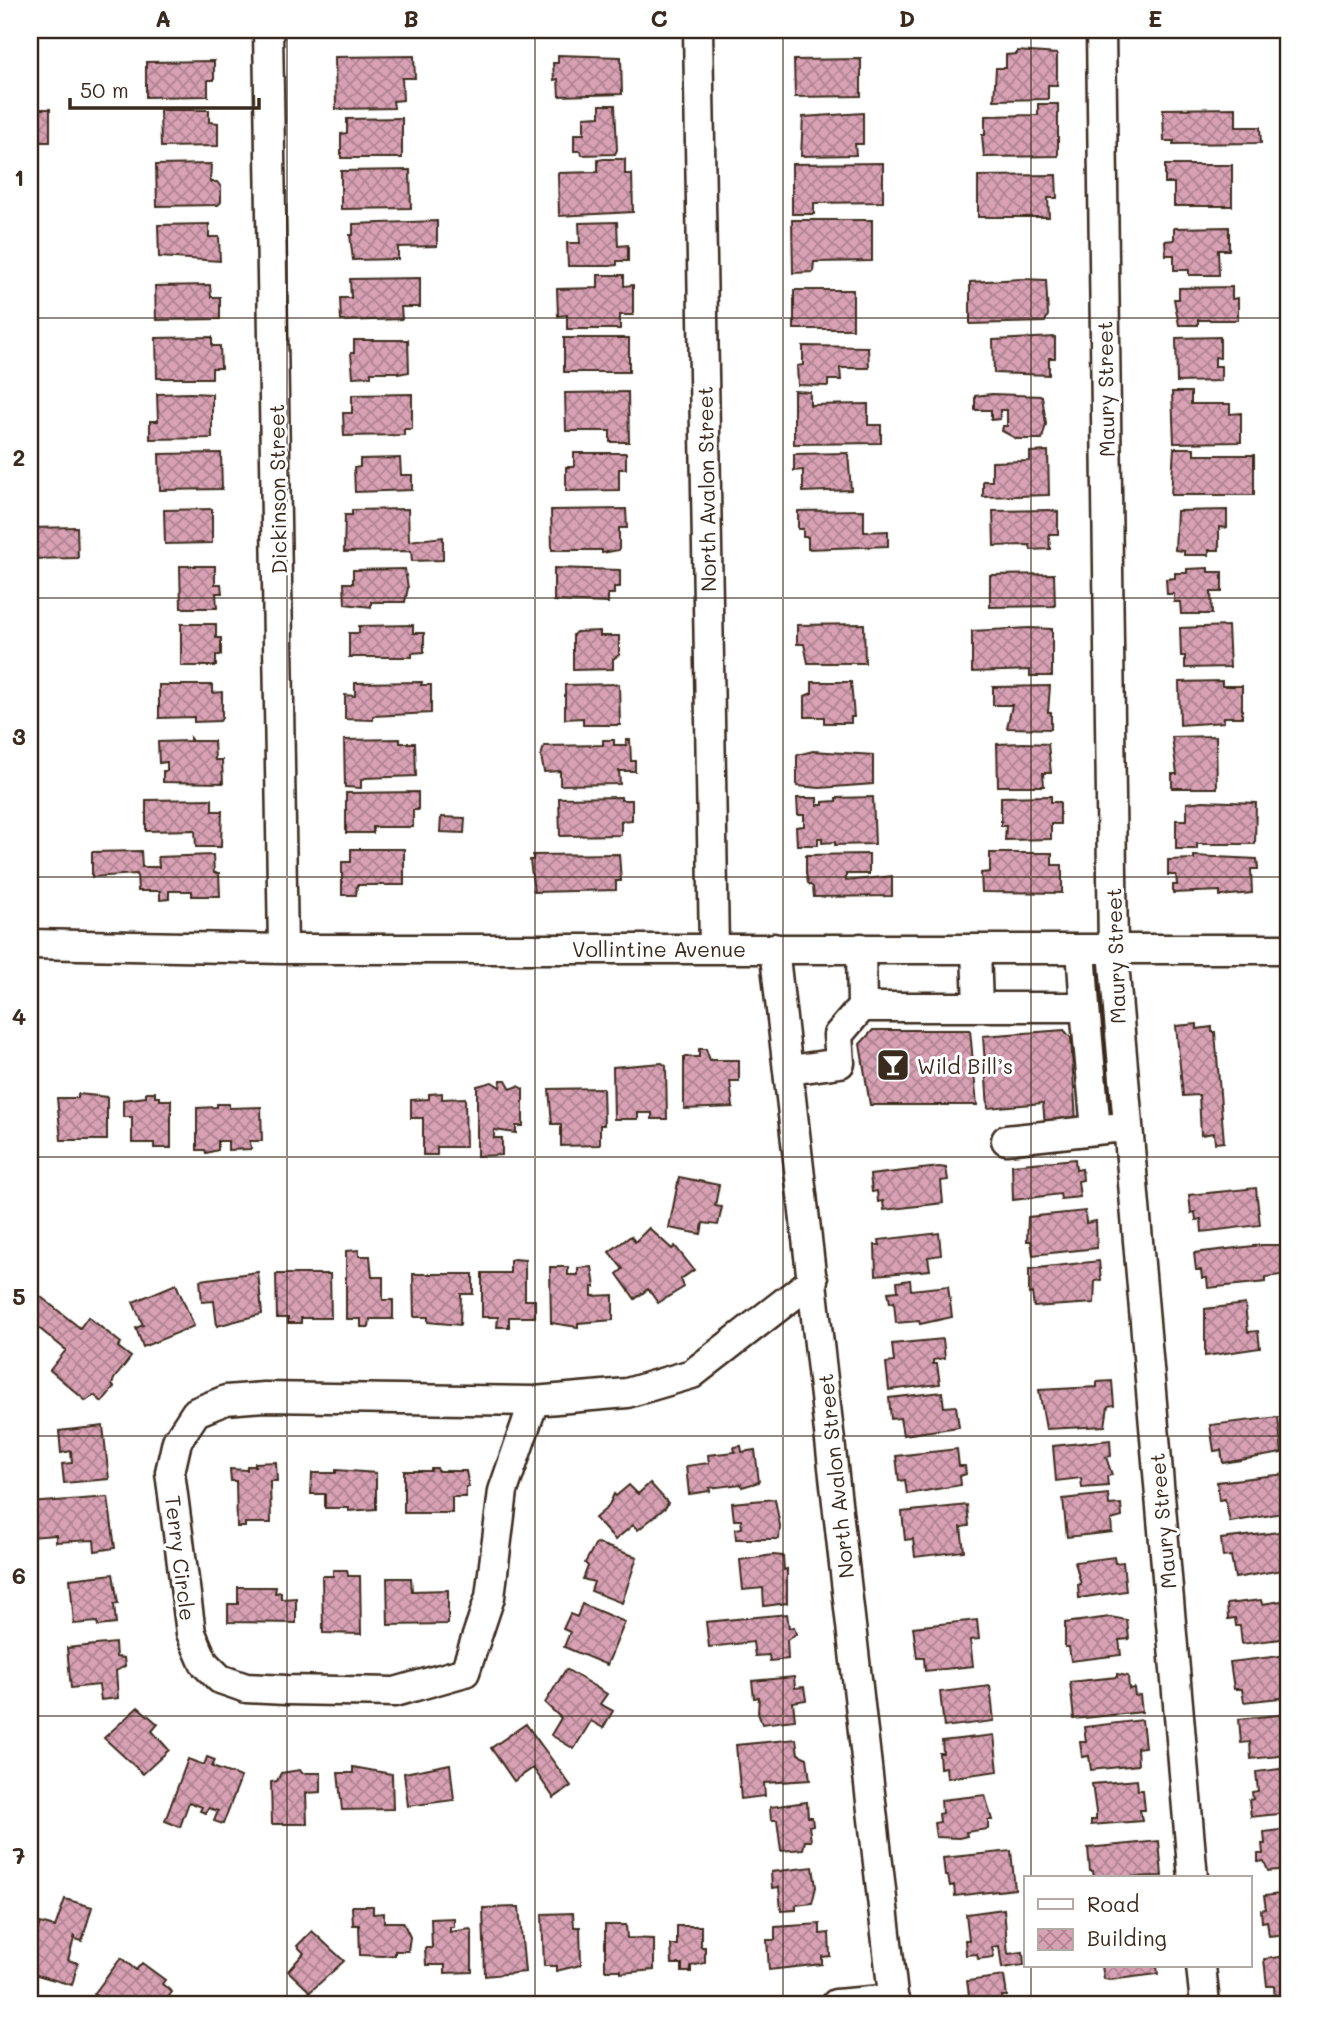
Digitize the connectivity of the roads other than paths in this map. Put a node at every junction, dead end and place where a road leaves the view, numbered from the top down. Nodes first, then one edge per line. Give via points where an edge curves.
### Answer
1 (268, 30) edge
2 (698, 30) edge
3 (1101, 30) edge
4 (30, 944) edge
5 (283, 948) junction
6 (714, 948) junction
7 (775, 948) junction
8 (861, 948) junction
9 (976, 949) junction
10 (1081, 949) junction
11 (1288, 949) edge
12 (1113, 951) junction
13 (862, 1007) junction
14 (978, 1007) junction
15 (1085, 1007) junction
16 (790, 1069) junction
17 (1121, 1069) junction
18 (1090, 1071) junction
19 (1127, 1127) junction
20 (1096, 1130) junction
21 (1006, 1140) dead end
22 (813, 1280) junction
23 (534, 1401) junction
24 (1194, 1876) edge
25 (1201, 1968) edge
26 (894, 2002) edge
27 (836, 2004) edge
28 (1205, 2004) edge

1 - 5 street, Dickinson Street
2 - 6 street, North Avalon Street
3 - 12 street, Maury Street
4 - 5 street, Vollintine Avenue
5 - 6 street, Vollintine Avenue
6 - 7 street, Vollintine Avenue
7 - 8 street, Vollintine Avenue
7 - 16 street, North Avalon Street
8 - 9 street, Vollintine Avenue
8 - 13 street
9 - 10 street, Vollintine Avenue
9 - 14 street
10 - 12 street, Vollintine Avenue
10 - 15 street
11 - 12 street, Vollintine Avenue
12 - 17 street, Maury Street
13 - 14 street
13 - 16 street via 838,1035 840,1063
14 - 15 street
15 - 18 street
16 - 22 street, North Avalon Street
17 - 18 street
17 - 19 street, Maury Street
18 - 20 street
19 - 20 street
19 - 24 street, Maury Street
20 - 21 street
22 - 23 street, Terry Circle via 692,1374 627,1393
22 - 26 street, North Avalon Street
23 - 23 street, Terry Circle via 264,1397 226,1400 196,1412 177,1441 170,1472 191,1633 204,1662 220,1679 246,1688 286,1690 395,1692 465,1672 490,1597 503,1491
25 - 28 street
26 - 27 street

